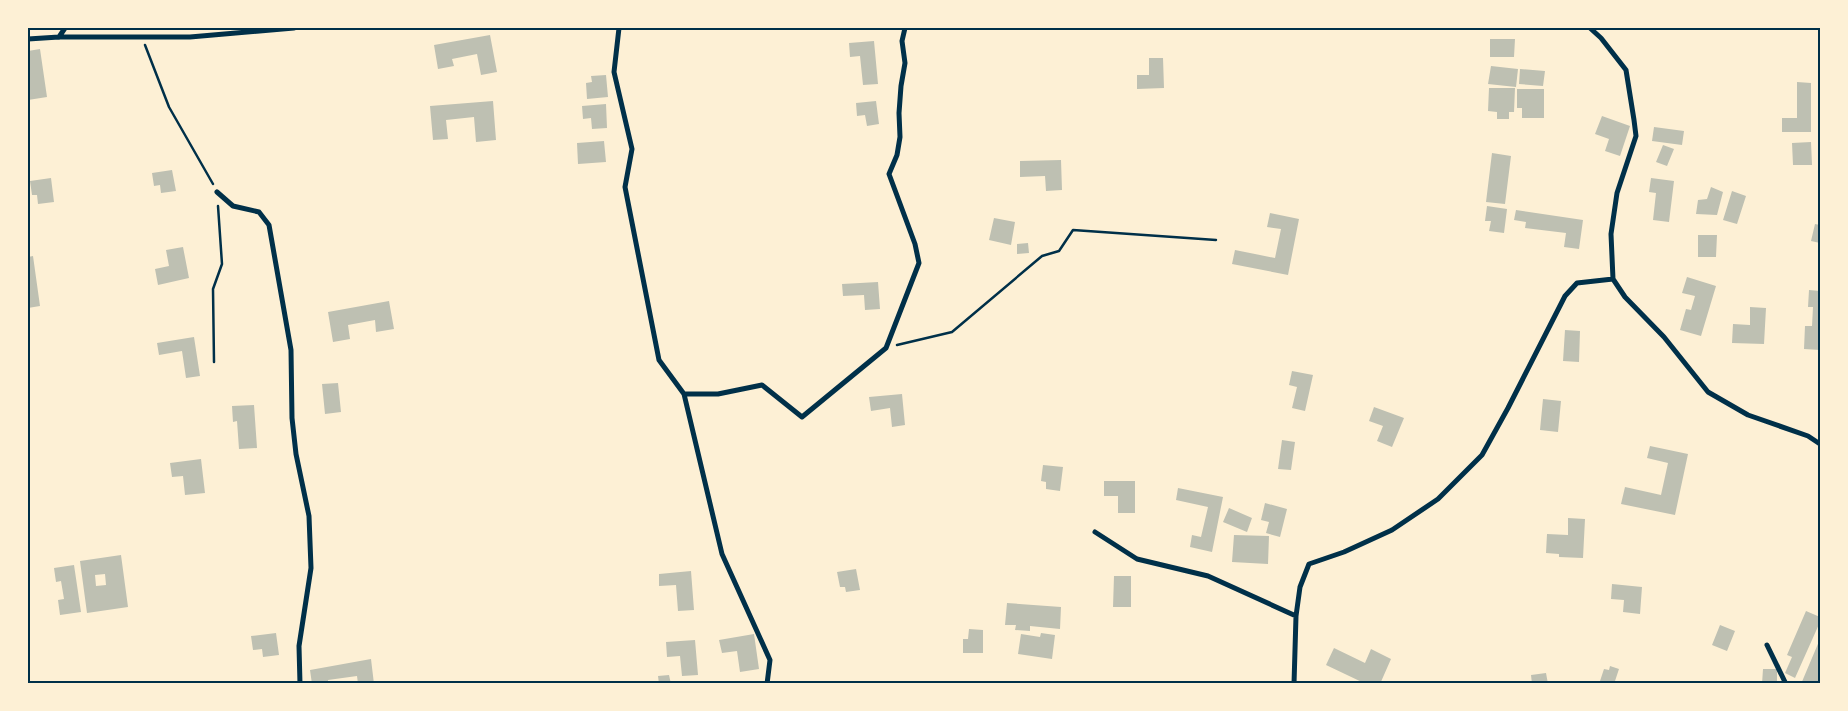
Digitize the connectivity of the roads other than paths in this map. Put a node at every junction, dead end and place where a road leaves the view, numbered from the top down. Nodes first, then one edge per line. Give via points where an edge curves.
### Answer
1 (65, 28) edge
2 (294, 28) edge
3 (619, 28) edge
4 (905, 28) edge
5 (1590, 28) edge
6 (59, 37) junction
7 (28, 39) edge
8 (217, 192) road end
9 (1613, 280) junction
10 (684, 394) junction
11 (1820, 444) edge
12 (1095, 532) dead end
13 (1296, 616) junction
14 (1767, 645) dead end
15 (300, 684) edge
16 (766, 684) edge
17 (1294, 684) edge
18 (1786, 684) edge

1 - 6 street
2 - 6 street via 190,37
3 - 10 street via 614,72 632,149 625,187 658,360
4 - 10 street via 900,137 897,155 888,174 919,263 886,348 802,417 762,385 718,394
5 - 9 street via 1626,70 1636,136 1617,193 1611,234
6 - 7 street
8 - 15 street via 233,206 259,212 269,225 277,266 291,350 292,418 309,524 311,568 299,646
9 - 11 street via 1708,392 1748,414 1808,436
9 - 13 street via 1577,283 1564,296 1482,455 1438,499 1392,530 1310,564 1300,587
10 - 16 street via 722,554 770,660
12 - 13 street via 1137,559 1208,576
13 - 17 street
14 - 18 street

